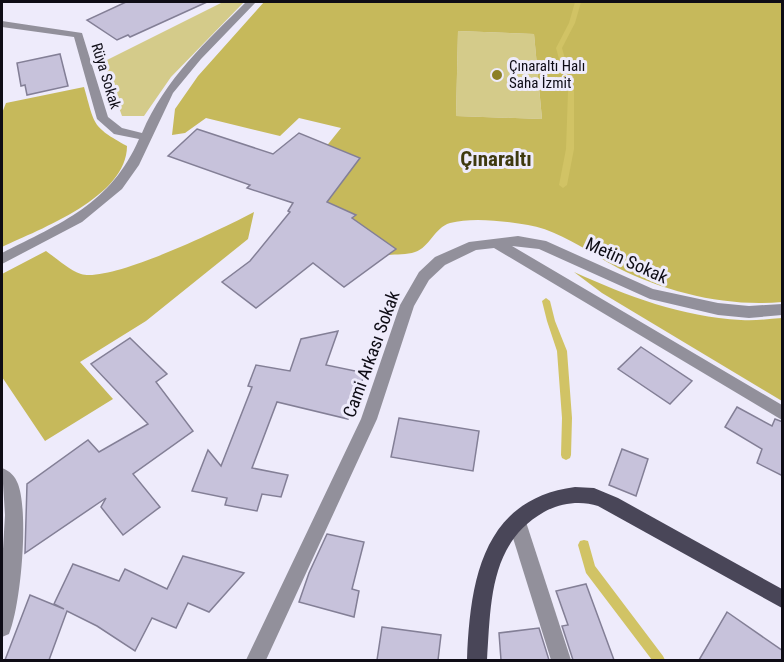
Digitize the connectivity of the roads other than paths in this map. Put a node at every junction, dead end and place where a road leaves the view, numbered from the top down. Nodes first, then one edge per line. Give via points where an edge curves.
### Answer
1 (251, 2) edge
2 (2, 24) edge
3 (146, 136) junction
4 (494, 242) junction
5 (2, 259) edge
6 (783, 309) edge
7 (783, 413) edge
8 (2, 476) edge
9 (517, 522) junction
10 (783, 599) edge
11 (2, 627) edge
12 (254, 659) edge
13 (477, 660) edge
14 (561, 660) edge

1 - 3 street via 174,85
2 - 3 street, Rüya Sokak via 78,35 103,119 118,131
3 - 5 street via 130,173 101,203
4 - 6 street, Metin Sokak via 542,244 625,284 684,303 749,312
4 - 7 street
4 - 12 street, Cami Arkası Sokak via 474,245 440,261 424,276 407,305 369,419
8 - 11 street via 10,485 14,502
9 - 10 main road via 537,504 558,496 593,496
9 - 13 main road via 498,545 491,562
9 - 14 street

